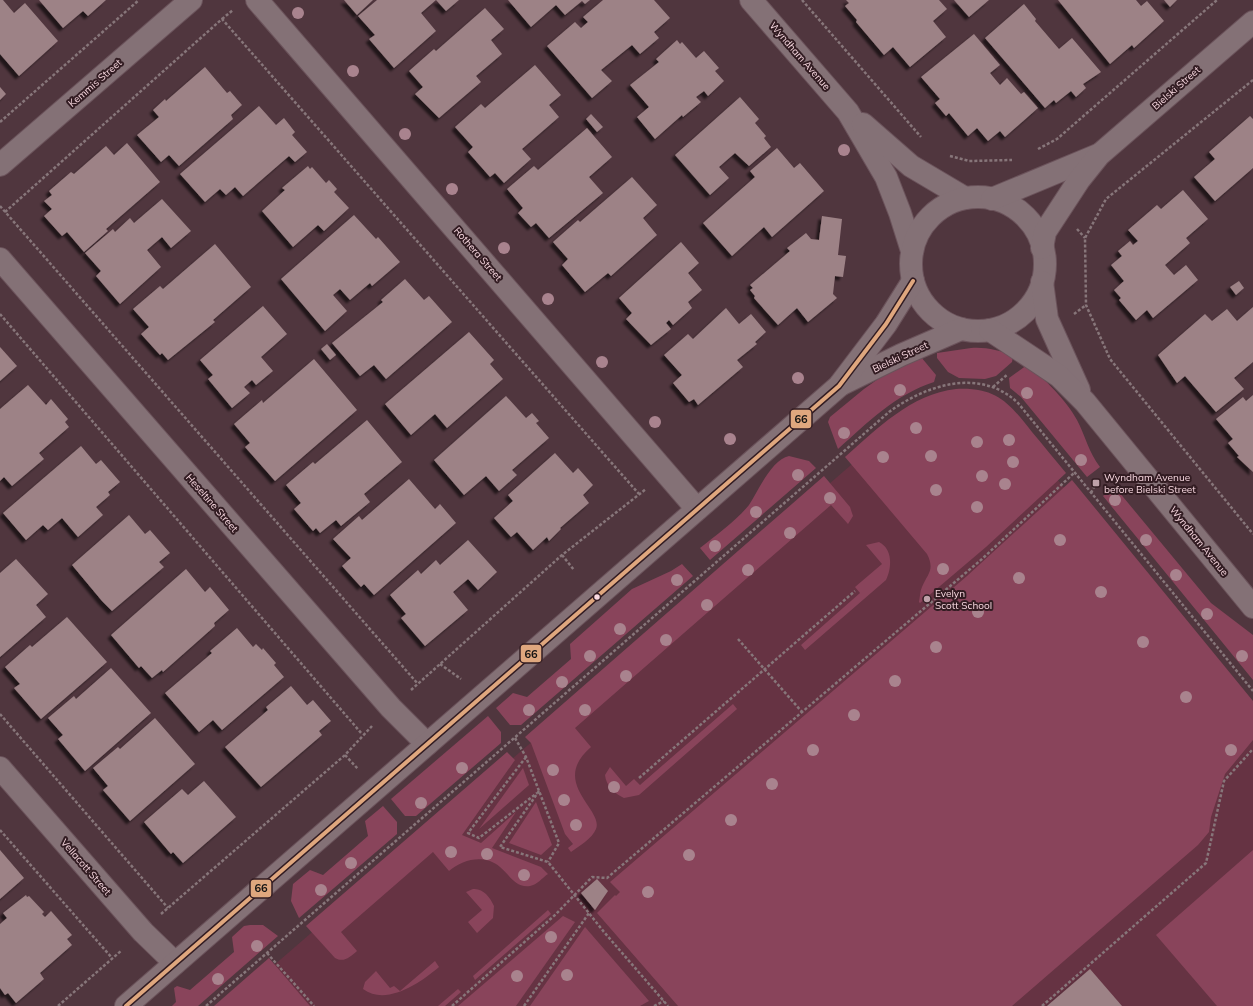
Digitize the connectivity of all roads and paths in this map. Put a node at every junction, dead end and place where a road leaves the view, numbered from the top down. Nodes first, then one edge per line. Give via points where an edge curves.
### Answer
1 (139, 0) edge
2 (191, 0) edge
3 (257, 0) edge
4 (751, 0) edge
5 (802, 0) edge
6 (1217, 0) edge
7 (235, 8) dead end
8 (222, 19) junction
9 (1253, 22) edge
10 (1253, 80) edge
11 (848, 112) junction
12 (0, 122) edge
13 (922, 138) dead end
14 (1037, 150) dead end
15 (943, 155) dead end
16 (1099, 155) junction
17 (1016, 160) dead end
18 (0, 165) edge
19 (965, 198) junction
20 (992, 199) junction
21 (0, 206) edge
22 (5, 212) junction
23 (1042, 248) junction
24 (912, 251) junction
25 (0, 259) edge
26 (913, 281) junction
27 (1042, 282) junction
28 (0, 314) edge
29 (962, 329) junction
30 (990, 330) junction
31 (839, 386) junction
32 (1085, 402) junction
33 (1074, 473) junction
34 (1096, 483) dead end
35 (648, 487) dead end
36 (1090, 493) junction
37 (639, 494) junction
38 (697, 509) junction
39 (1253, 534) edge
40 (562, 555) junction
41 (574, 570) dead end
42 (855, 591) dead end
43 (1253, 607) edge
44 (738, 639) dead end
45 (440, 664) junction
46 (765, 669) junction
47 (462, 680) dead end
48 (418, 684) junction
49 (1253, 691) edge
50 (391, 708) junction
51 (802, 712) junction
52 (0, 714) edge
53 (362, 734) junction
54 (515, 738) junction
55 (427, 744) junction
56 (1253, 749) edge
57 (345, 754) junction
58 (526, 757) junction
59 (0, 768) edge
60 (358, 770) dead end
61 (639, 778) dead end
62 (539, 791) junction
63 (0, 830) edge
64 (548, 862) junction
65 (574, 894) junction
66 (168, 908) junction
67 (589, 913) junction
68 (143, 932) junction
69 (267, 952) junction
70 (112, 958) junction
71 (175, 963) junction
72 (664, 1001) junction
73 (58, 1006) edge
74 (126, 1006) edge
75 (206, 1006) edge
76 (314, 1006) edge
77 (452, 1006) edge
78 (524, 1006) edge
79 (654, 1006) edge
80 (668, 1006) edge
81 (1042, 1006) edge

1 - 12 path
2 - 18 street, Kemmis Street
3 - 38 street, Rothera Street
4 - 11 street, Wyndham Avenue
5 - 13 path
6 - 14 path via 1057,139
7 - 8 path
8 - 22 path
8 - 37 path
9 - 16 street, Bielski Street
10 - 39 path via 1106,199 1085,238 1086,305 1110,359
11 - 19 street, Wyndham Avenue via 910,166
11 - 24 street, Wyndham Avenue via 886,177
15 - 17 path via 970,161
16 - 20 street, Bielski Street
16 - 23 street, Bielski Street via 1079,180 1045,232
19 - 20 street
19 - 24 street via 947,205 931,216 919,232
20 - 23 street via 1010,206 1024,216 1036,231
21 - 22 path
22 - 48 path
23 - 27 street
24 - 26 street
25 - 50 street, Heseltine Street
26 - 29 street via 920,298 931,312 945,323
26 - 31 street, Bielski Street via 883,329
27 - 30 street via 1035,300 1023,314 1008,324
27 - 32 street, Wyndham Avenue via 1047,319
28 - 53 path
29 - 30 street
29 - 31 street, Bielski Street via 901,355
30 - 32 street, Wyndham Avenue via 1059,376
31 - 38 street, Bielski Street
32 - 43 street, Wyndham Avenue
33 - 36 path
33 - 51 path via 982,560
33 - 54 path via 1018,403 1000,390 982,385 956,383 918,394 889,412
34 - 36 path
35 - 37 path
36 - 49 path
37 - 40 path
38 - 55 street, Bielski Street
40 - 41 path
40 - 45 path
42 - 46 path
44 - 46 path
45 - 47 path
45 - 48 path
46 - 51 path
46 - 61 path
48 - 50 path
50 - 53 path
50 - 55 street, Heseltine Street
51 - 65 path via 607,878 592,877
52 - 66 path
53 - 57 path
54 - 58 path
54 - 69 path
55 - 71 street, Bielski Street
56 - 81 path via 1224,781 1206,863
57 - 60 path
57 - 66 path
58 - 62 path
58 - 62 path via 468,833 479,838
59 - 68 street, Vellacott Street
62 - 64 path via 559,843
62 - 64 path via 500,847
63 - 70 path
64 - 65 path
65 - 67 path
65 - 77 path via 555,915
66 - 68 path
67 - 72 path
67 - 78 path
68 - 70 path
68 - 71 street, Vellacott Street
69 - 75 path
69 - 76 path
70 - 73 path
71 - 74 street, Bielski Street
72 - 79 path
72 - 80 path

